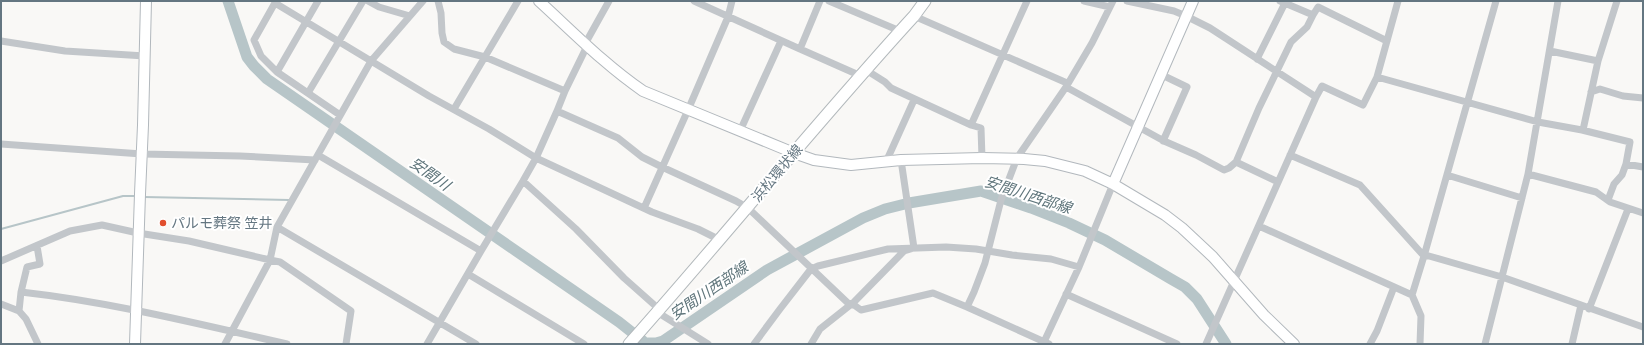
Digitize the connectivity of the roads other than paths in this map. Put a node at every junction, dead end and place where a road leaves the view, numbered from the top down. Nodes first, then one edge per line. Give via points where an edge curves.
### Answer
1 (146, 1) edge
2 (318, 1) edge
3 (363, 1) edge
4 (368, 1) edge
5 (422, 1) edge
6 (438, 1) edge
7 (518, 1) edge
8 (539, 1) edge
9 (609, 1) edge
10 (694, 1) edge
11 (732, 1) edge
12 (820, 1) edge
13 (829, 1) edge
14 (925, 1) edge
15 (1027, 1) edge
16 (1084, 1) edge
17 (1127, 1) edge
18 (1193, 1) edge
19 (1398, 1) edge
20 (1496, 1) edge
21 (1558, 1) edge
22 (1617, 1) edge
23 (276, 2) edge
24 (1283, 2) edge
25 (1112, 4) edge
26 (1313, 15) junction
27 (410, 16) junction
28 (728, 16) junction
29 (914, 16) junction
30 (1186, 16) junction
31 (306, 22) junction
32 (900, 32) junction
33 (1, 41) edge
34 (781, 41) junction
35 (1386, 41) junction
36 (339, 42) junction
37 (586, 45) junction
38 (800, 49) junction
39 (1550, 51) junction
40 (145, 56) junction
41 (1003, 56) junction
42 (485, 57) junction
43 (1257, 59) junction
44 (371, 61) junction
45 (1598, 61) junction
46 (276, 72) junction
47 (863, 73) junction
48 (1277, 73) junction
49 (1160, 74) junction
50 (1377, 77) junction
51 (1066, 85) junction
52 (565, 91) junction
53 (1591, 92) junction
54 (308, 93) junction
55 (1316, 97) junction
56 (1643, 98) edge
57 (914, 100) junction
58 (1467, 102) junction
59 (454, 109) junction
60 (688, 110) junction
61 (557, 111) junction
62 (340, 115) junction
63 (1538, 122) junction
64 (971, 125) junction
65 (1137, 126) junction
66 (1583, 130) junction
67 (740, 131) junction
68 (1163, 141) junction
69 (1, 144) edge
70 (794, 153) junction
71 (142, 154) junction
72 (1290, 155) junction
73 (316, 157) junction
74 (536, 158) junction
75 (982, 158) junction
76 (1017, 158) junction
77 (901, 160) junction
78 (886, 162) junction
79 (1236, 162) junction
80 (1626, 164) junction
81 (662, 167) junction
82 (1643, 167) edge
83 (1528, 174) junction
84 (1447, 175) junction
85 (524, 181) junction
86 (1278, 182) junction
87 (1113, 184) junction
88 (1522, 198) junction
89 (1608, 200) junction
90 (644, 208) junction
91 (748, 208) junction
92 (1628, 209) junction
93 (1643, 213) edge
94 (1259, 226) junction
95 (277, 227) junction
96 (138, 233) junction
97 (720, 240) junction
98 (37, 246) junction
99 (914, 248) junction
100 (481, 251) junction
101 (988, 251) junction
102 (1424, 256) junction
103 (270, 260) junction
104 (1, 261) edge
105 (1079, 267) junction
106 (811, 269) junction
107 (468, 274) junction
108 (1502, 277) junction
109 (1234, 281) junction
110 (1394, 287) junction
111 (21, 292) junction
112 (1066, 294) junction
113 (1412, 295) junction
114 (1, 304) edge
115 (850, 305) junction
116 (1581, 305) junction
117 (966, 307) junction
118 (1589, 309) junction
119 (136, 310) junction
120 (19, 311) junction
121 (659, 311) junction
122 (439, 322) junction
123 (1643, 327) edge
124 (232, 332) junction
125 (433, 335) junction
126 (630, 343) edge
127 (1045, 343) edge
128 (38, 344) edge
129 (135, 344) edge
130 (225, 344) edge
131 (287, 344) edge
132 (346, 344) edge
133 (427, 344) edge
134 (436, 344) edge
135 (476, 344) edge
136 (584, 344) edge
137 (708, 344) edge
138 (754, 344) edge
139 (811, 344) edge
140 (1177, 344) edge
141 (1206, 344) edge
142 (1294, 344) edge
143 (1370, 344) edge
144 (1420, 344) edge
145 (1485, 344) edge
146 (1572, 344) edge

1 - 40 street
2 - 31 street
3 - 36 street
4 - 27 street
5 - 27 street
6 - 42 street via 444,42 454,49
7 - 42 street
8 - 37 street
9 - 37 street
10 - 28 street
11 - 28 street
12 - 38 street
13 - 32 street
14 - 29 main road, 浜松環状線
15 - 41 street
16 - 25 street
17 - 30 street
18 - 30 street
19 - 35 street
20 - 58 street
21 - 39 street
22 - 45 street
23 - 31 street
23 - 46 street via 254,40 261,56
24 - 26 street
24 - 43 street
25 - 51 street
26 - 35 street via 1318,7
26 - 48 street via 1307,27 1291,42
27 - 44 street
28 - 34 street
28 - 60 street
29 - 32 main road, 浜松環状線
29 - 41 street
30 - 43 street via 1210,28
30 - 49 street
31 - 36 street
31 - 46 street
32 - 47 main road, 浜松環状線
33 - 40 street via 65,51
34 - 38 street
34 - 67 street
35 - 50 street
36 - 44 street
36 - 54 street
37 - 52 street
37 - 60 street via 643,91
38 - 47 street
39 - 45 street
39 - 63 street
40 - 71 street
41 - 51 street
41 - 64 street
42 - 52 street
42 - 59 street
43 - 48 street
44 - 59 street
44 - 62 street
45 - 53 street
46 - 54 street
47 - 57 street via 886,82 891,88
47 - 70 main road, 浜松環状線
48 - 55 street
48 - 79 street
49 - 65 street
49 - 68 street via 1187,87
50 - 55 street via 1363,105 1322,86
50 - 58 street
51 - 65 street
51 - 76 street
52 - 61 street
53 - 56 street via 1600,89 1623,96
53 - 66 street
54 - 62 street
55 - 72 street
57 - 64 street
57 - 78 street
58 - 63 street
58 - 84 street
59 - 74 street
60 - 67 street
60 - 81 street
61 - 74 street
61 - 81 street via 618,138 642,157
62 - 73 street
63 - 66 street
63 - 83 street
64 - 75 street via 981,128
65 - 68 street
65 - 87 street
66 - 80 street via 1630,142
67 - 70 street
68 - 79 street via 1224,170
69 - 71 street
70 - 78 street via 851,165
70 - 91 main road, 浜松環状線
71 - 73 street
71 - 96 street
72 - 86 street
72 - 102 street via 1360,185
73 - 95 street
73 - 100 street
74 - 85 street
74 - 90 street
75 - 76 street
75 - 77 street
76 - 87 street via 1069,166
76 - 101 street via 1000,200
77 - 78 street
77 - 99 street
79 - 86 street
80 - 82 street
80 - 89 street
81 - 90 street
81 - 91 street via 736,200
83 - 88 street
83 - 89 street via 1596,192
84 - 88 street
84 - 102 street
85 - 100 street
85 - 121 street
86 - 94 street
87 - 105 street
87 - 109 street via 1182,228
88 - 108 street
89 - 92 street
90 - 97 street
91 - 97 main road, 浜松環状線
91 - 106 street
92 - 93 street
92 - 118 street
94 - 109 street
94 - 110 street
95 - 103 street
95 - 122 street
96 - 98 street via 102,225 70,231
96 - 103 street via 190,241
96 - 119 street
97 - 121 main road, 浜松環状線
98 - 104 street
98 - 111 street via 40,264 27,267
99 - 101 street
99 - 106 street via 888,249
99 - 115 street via 904,251
100 - 107 street
101 - 105 street via 1051,259
101 - 117 street via 980,278
102 - 108 street
102 - 113 street
103 - 124 street
103 - 132 street via 280,262 350,311
105 - 112 street
106 - 115 street
106 - 138 street
107 - 122 street
107 - 136 street
108 - 116 street
108 - 145 street
109 - 141 street
109 - 142 street
110 - 113 street
110 - 143 street via 1378,331
111 - 119 street via 75,298
111 - 120 street
112 - 127 street
112 - 140 street
113 - 144 street via 1421,316
114 - 120 street
115 - 117 street via 861,310 933,293
115 - 139 street via 820,329
116 - 118 street
116 - 146 street
117 - 127 street
118 - 123 street
119 - 124 street
119 - 129 street
120 - 128 street via 26,319
121 - 126 main road, 浜松環状線
121 - 137 street
122 - 125 street
122 - 135 street
124 - 130 street
124 - 131 street
125 - 133 street
125 - 134 street

